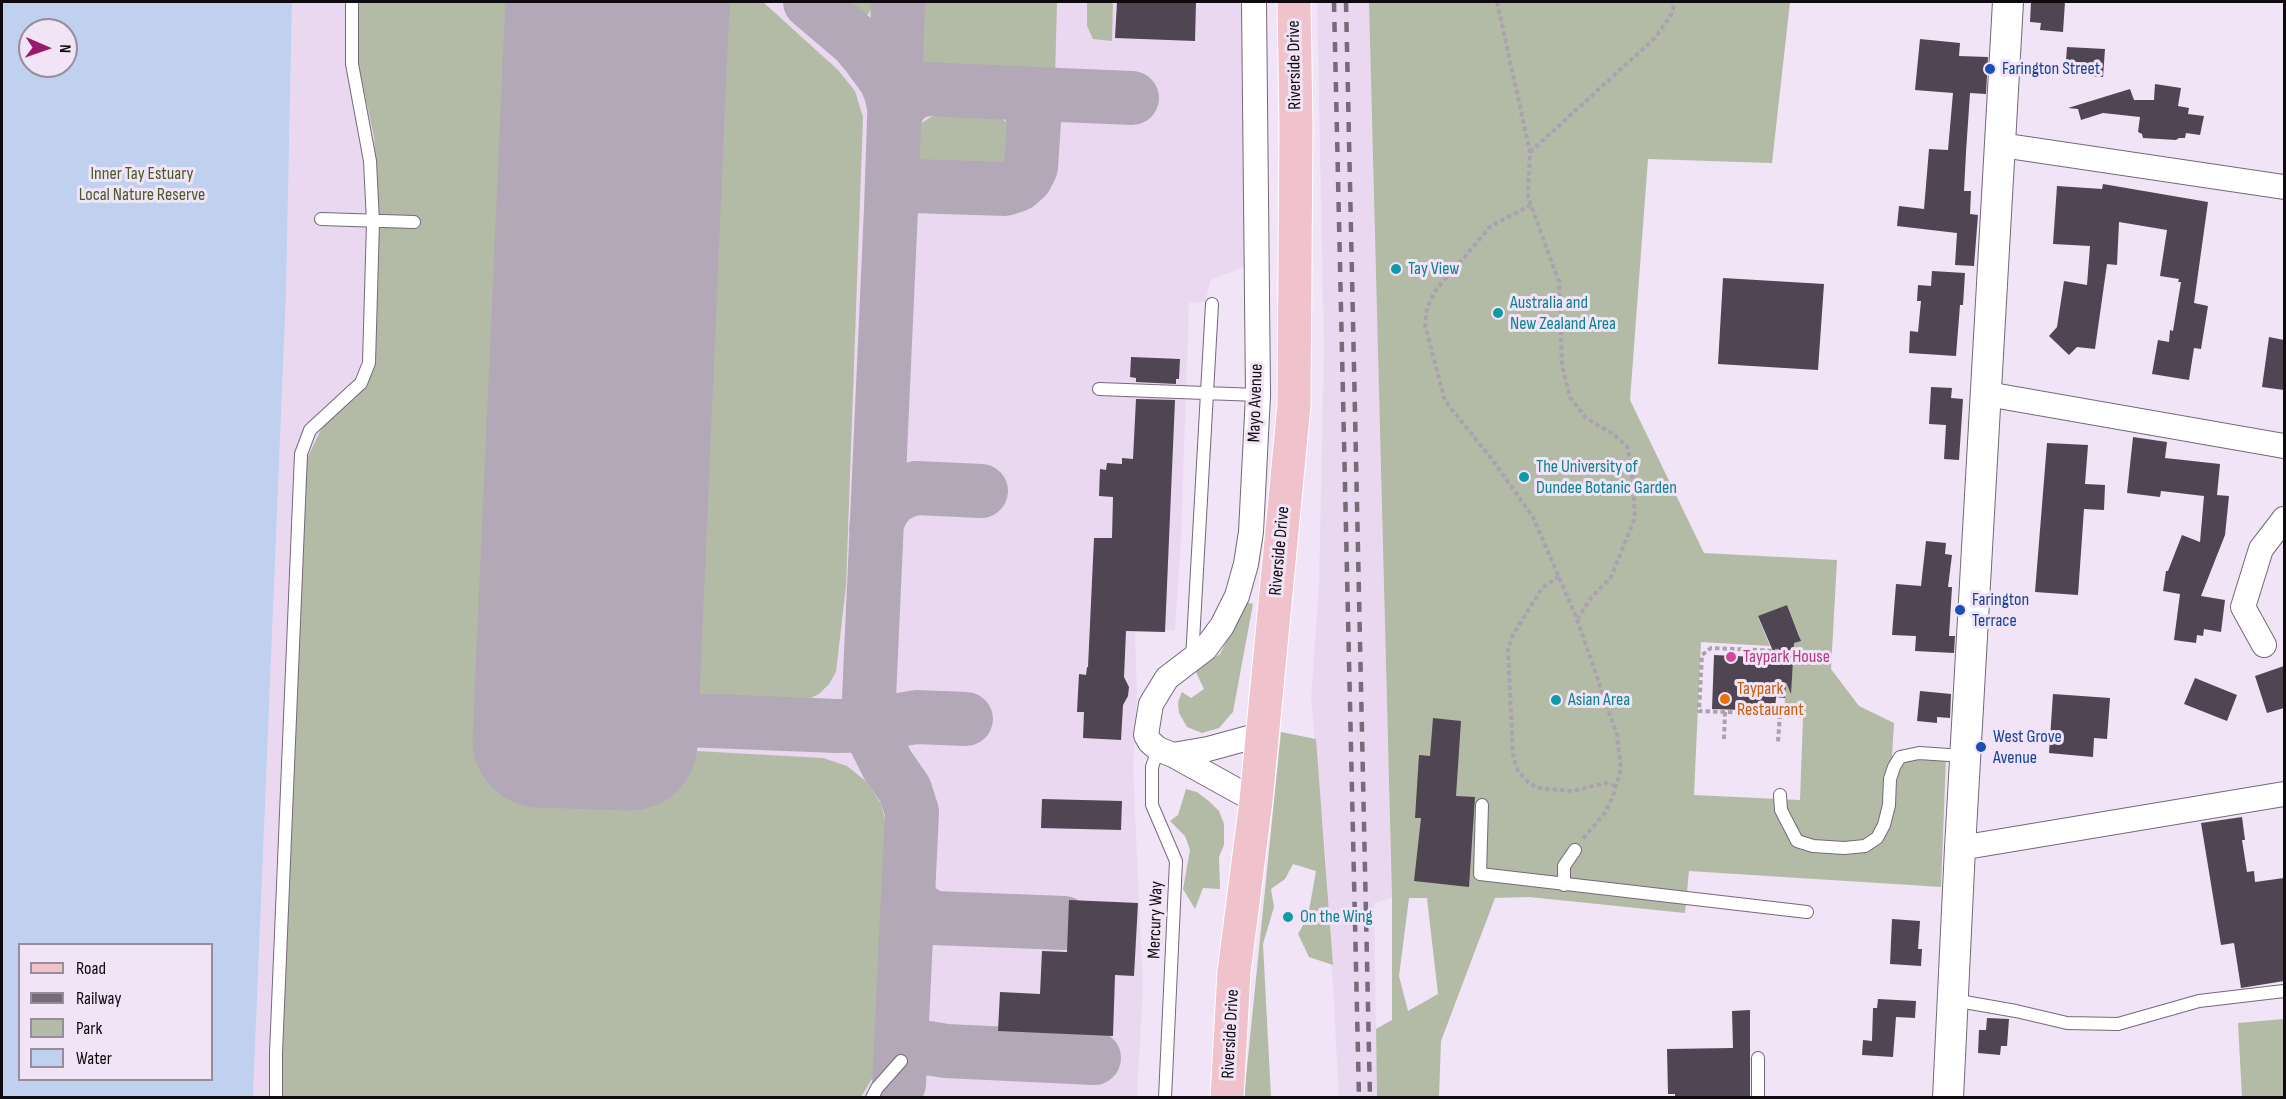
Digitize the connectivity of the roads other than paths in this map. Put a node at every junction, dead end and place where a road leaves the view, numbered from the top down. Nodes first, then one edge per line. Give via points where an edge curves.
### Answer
1 (352, 2) edge
2 (1254, 2) edge
3 (1294, 2) edge
4 (2008, 2) edge
5 (2001, 146) junction
6 (2284, 187) edge
7 (321, 219) dead end
8 (373, 222) junction
9 (414, 222) dead end
10 (1212, 304) dead end
11 (1099, 389) dead end
12 (1207, 393) junction
13 (1987, 394) junction
14 (1258, 395) junction
15 (2284, 446) edge
16 (2284, 519) edge
17 (2264, 645) dead end
18 (1192, 658) junction
19 (1263, 734) junction
20 (1166, 752) junction
21 (1965, 757) junction
22 (2284, 794) edge
23 (1780, 795) dead end
24 (1256, 801) junction
25 (1482, 805) dead end
26 (1960, 848) junction
27 (1575, 850) road end
28 (1564, 885) junction
29 (1807, 912) dead end
30 (2284, 991) edge
31 (1953, 1000) junction
32 (1758, 1058) dead end
33 (901, 1061) dead end
34 (276, 1098) edge
35 (872, 1098) edge
36 (1165, 1098) edge
37 (1227, 1098) edge
38 (1758, 1098) edge
39 (1948, 1098) edge

1 - 8 lane via 352,64 370,161
2 - 14 street, Mayo Avenue
3 - 19 main road, Riverside Drive via 1294,405
4 - 5 street
5 - 6 street
5 - 13 street
7 - 8 lane
8 - 9 lane
8 - 34 lane via 369,363 361,383 310,430 301,454
10 - 12 lane
11 - 12 lane
12 - 14 lane
12 - 18 lane
13 - 15 street
13 - 21 street
14 - 18 street, Mayo Avenue via 1246,564 1237,596 1222,626 1205,649
16 - 17 street via 2261,549 2243,607
18 - 20 street, Mayo Avenue via 1167,678 1150,704 1146,735
19 - 20 street via 1208,748
19 - 24 main road, Riverside Drive
20 - 24 street
20 - 36 lane, Mercury Way via 1152,767 1152,805 1176,861
21 - 23 lane via 1919,753 1900,757 1890,779 1884,825 1877,838 1865,846 1813,846 1797,841 1781,810
21 - 26 street
22 - 26 street
24 - 37 main road, Riverside Drive via 1234,972
25 - 28 lane via 1480,874
26 - 31 street
27 - 28 lane via 1564,866
28 - 29 lane
30 - 31 lane via 2199,1001 2118,1024 2067,1023
31 - 39 street
32 - 38 lane
33 - 35 lane

